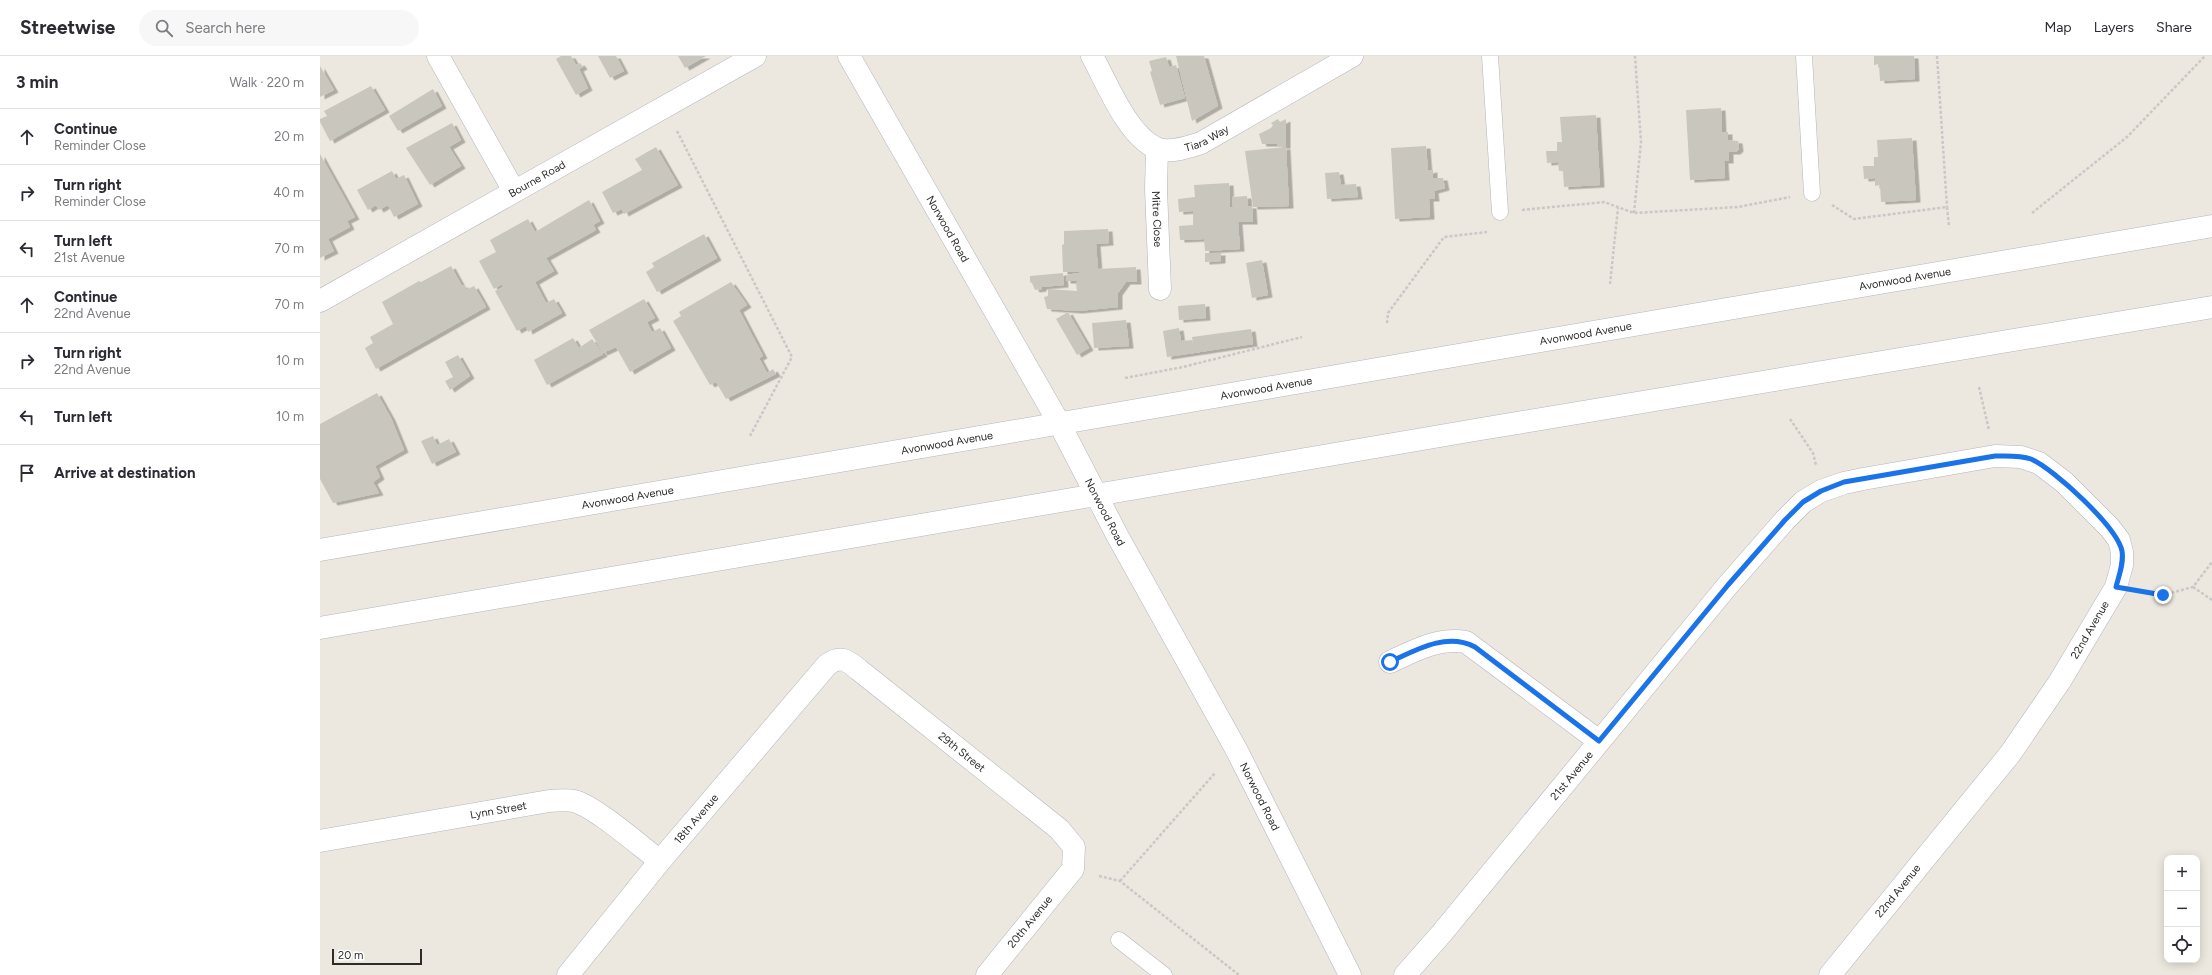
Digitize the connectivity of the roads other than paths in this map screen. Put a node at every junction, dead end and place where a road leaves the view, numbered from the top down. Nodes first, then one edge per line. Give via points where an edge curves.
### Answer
1 (438, 56) edge
2 (755, 56) edge
3 (849, 56) edge
4 (1092, 56) edge
5 (1352, 56) edge
6 (1490, 56) edge
7 (1804, 56) edge
8 (1157, 149) junction
9 (514, 191) junction
10 (1812, 193) road end
11 (1500, 212) road end
12 (2212, 226) edge
13 (1160, 288) dead end
14 (320, 301) edge
15 (2212, 307) edge
16 (1059, 423) junction
17 (1821, 491) joint
18 (1097, 495) junction
19 (320, 550) edge
20 (320, 628) edge
21 (1390, 662) dead end
22 (827, 665) joint
23 (1599, 741) junction
24 (320, 841) edge
25 (660, 861) junction
26 (1073, 869) joint
27 (1119, 940) dead end
28 (992, 973) edge
29 (568, 975) edge
30 (1164, 975) edge
31 (1350, 975) edge
32 (1405, 975) edge
33 (1830, 975) edge

1 - 9 street
2 - 9 street, Bourne Road
3 - 16 street, Norwood Road
4 - 8 street via 1129,123 1145,142
5 - 8 street, Tiara Way via 1201,143 1186,148
6 - 11 lane
7 - 10 lane
8 - 13 street, Mitre Close
9 - 14 street, Bourne Road
12 - 16 street, Avonwood Avenue
15 - 18 street
16 - 18 street, Norwood Road
16 - 19 street, Avonwood Avenue
17 - 23 street, 21st Avenue via 1803,502 1785,520
17 - 33 street, 22nd Avenue via 1850,481 1995,456 2021,457 2039,463 2064,482 2110,528 2122,552 2122,565 2116,587 2060,681 2010,754
18 - 20 street
18 - 31 street, Norwood Road via 1236,749
21 - 23 street via 1446,640 1466,642
22 - 25 street, 18th Avenue
22 - 26 street, 29th Street via 840,659 851,664 1059,829 1074,847
23 - 32 street, 21st Avenue
24 - 25 street, Lynn Street via 566,800 591,809
25 - 29 street, 18th Avenue
26 - 28 street, 20th Avenue
27 - 30 lane

